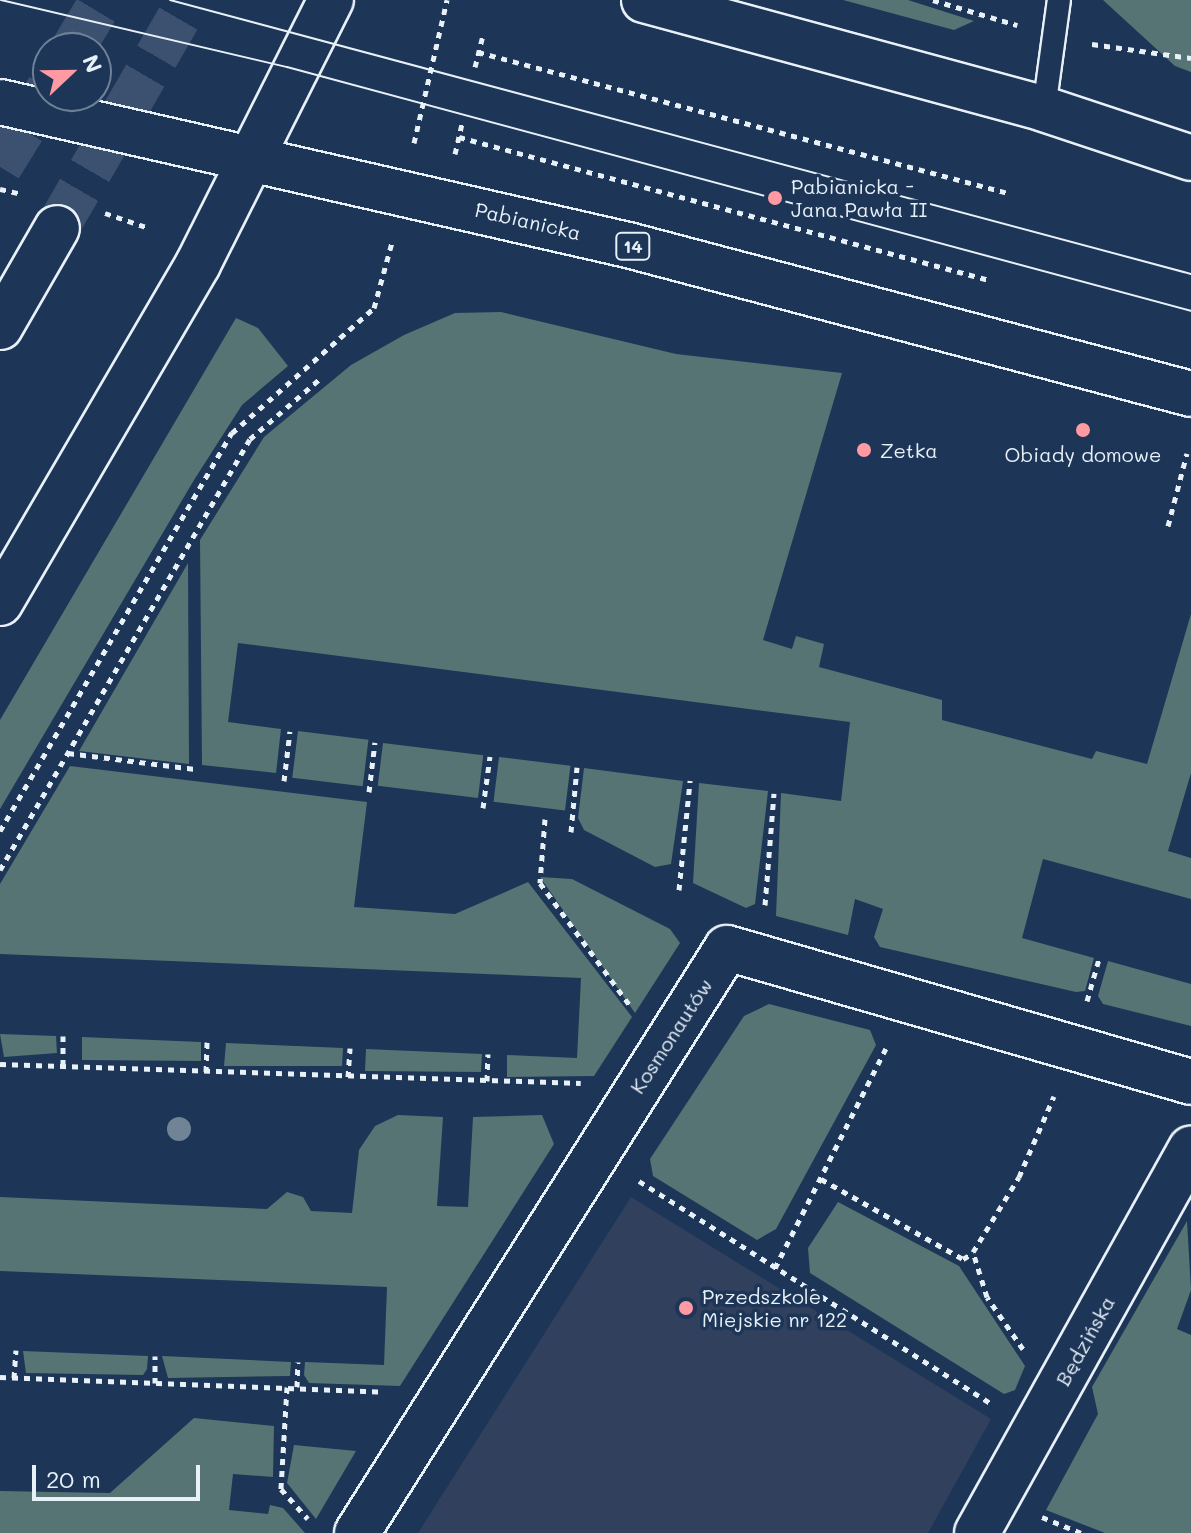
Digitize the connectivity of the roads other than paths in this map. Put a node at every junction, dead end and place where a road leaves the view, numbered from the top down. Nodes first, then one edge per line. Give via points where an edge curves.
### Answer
1 (331, 0) edge
2 (1059, 0) edge
3 (655, 2) edge
4 (0, 102) edge
5 (1044, 109) junction
6 (252, 158) junction
7 (1191, 158) edge
8 (57, 228) tunnel mouth
9 (0, 327) edge
10 (1191, 394) edge
11 (0, 603) edge
12 (1191, 1082) edge
13 (1191, 1148) edge
14 (338, 1532) edge
15 (977, 1533) edge

1 - 6 main road
2 - 5 lane
3 - 5 main road
4 - 6 main road, Pabianicka / 14
5 - 7 main road
6 - 10 main road, Pabianicka / 14 via 628,245
6 - 11 main road
8 - 9 main road
12 - 14 main road, Kosmonautów via 727,948
13 - 15 main road, Będzińska

